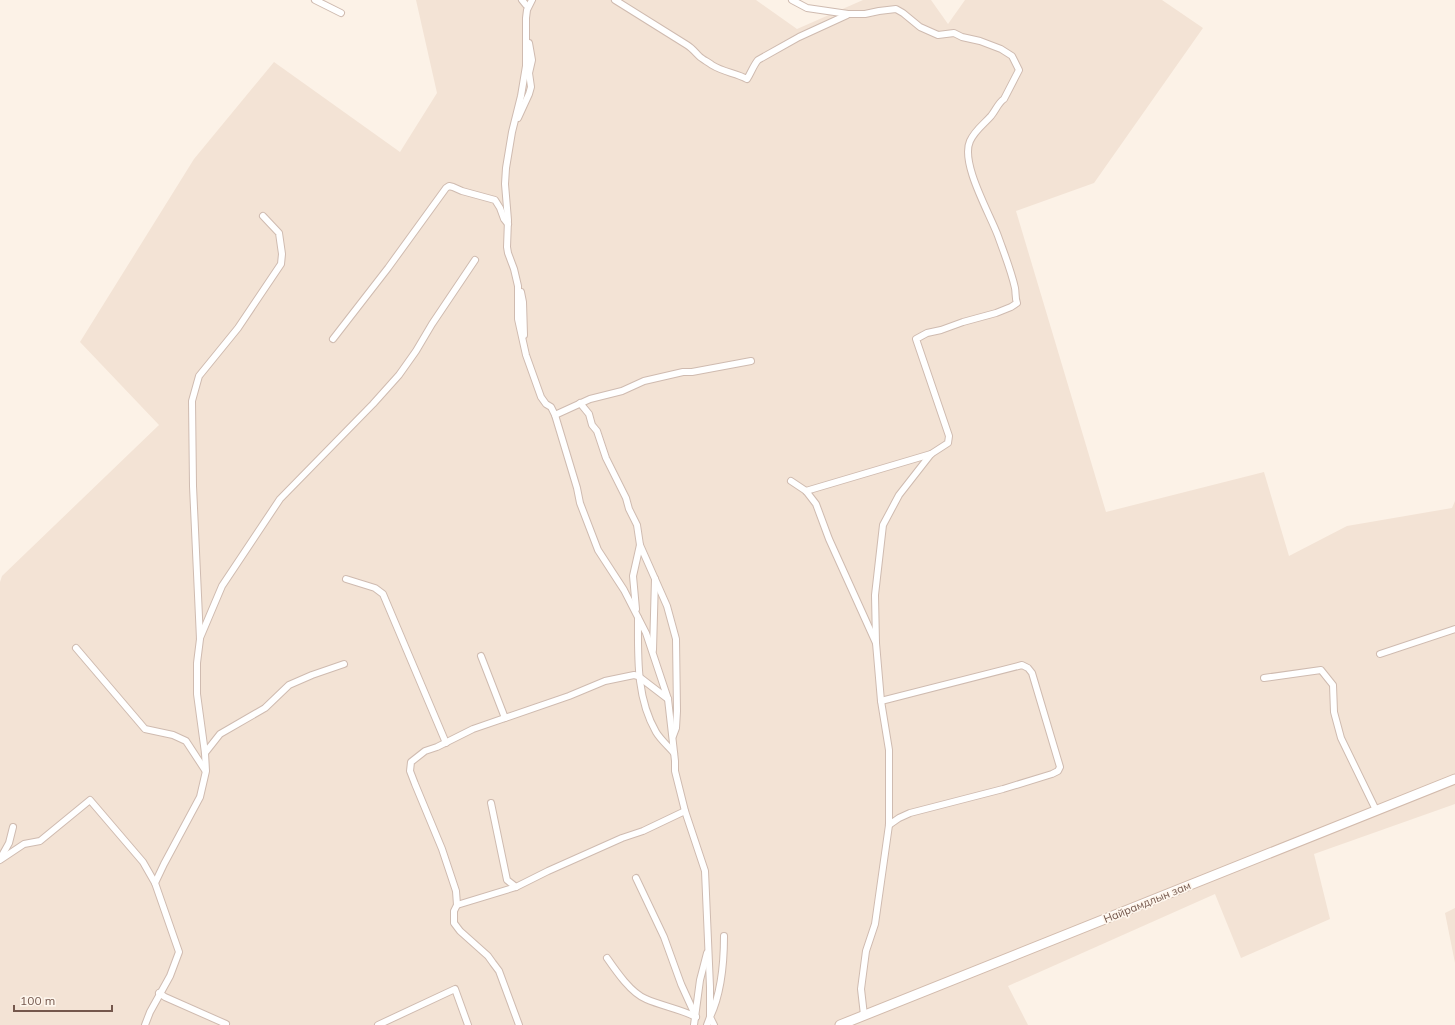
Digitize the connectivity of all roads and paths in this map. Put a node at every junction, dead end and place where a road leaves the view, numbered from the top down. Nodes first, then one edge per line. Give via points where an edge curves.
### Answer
1 (315, 0) edge
2 (532, 0) edge
3 (615, 0) edge
4 (792, 0) edge
5 (525, 4) edge
6 (341, 13) dead end
7 (848, 14) junction
8 (263, 216) dead end
9 (508, 224) junction
10 (475, 260) dead end
11 (333, 339) dead end
12 (751, 361) dead end
13 (580, 403) junction
14 (555, 415) junction
15 (931, 454) junction
16 (791, 481) dead end
17 (806, 491) junction
18 (640, 545) junction
19 (655, 578) junction
20 (346, 579) dead end
21 (638, 615) junction
22 (1455, 629) edge
23 (200, 639) junction
24 (876, 642) junction
25 (76, 648) dead end
26 (1380, 654) dead end
27 (653, 655) junction
28 (481, 656) dead end
29 (344, 664) dead end
30 (638, 676) junction
31 (1264, 678) dead end
32 (668, 699) junction
33 (881, 701) junction
34 (505, 718) junction
35 (672, 740) junction
36 (446, 743) junction
37 (205, 753) junction
38 (674, 753) junction
39 (206, 771) junction
40 (1455, 779) edge
41 (492, 803) dead end
42 (1376, 810) junction
43 (685, 811) junction
44 (889, 825) junction
45 (12, 827) dead end
46 (0, 859) edge
47 (636, 878) dead end
48 (155, 883) junction
49 (516, 887) junction
50 (457, 905) junction
51 (724, 936) dead end
52 (708, 949) junction
53 (607, 958) dead end
54 (159, 993) junction
55 (864, 1015) junction
56 (696, 1017) junction
57 (710, 1017) junction
58 (226, 1024) edge
59 (146, 1025) edge
60 (378, 1025) edge
61 (468, 1025) edge
62 (519, 1025) edge
63 (694, 1025) edge
64 (707, 1025) edge
65 (714, 1025) edge
66 (840, 1025) edge

1 - 6 street
2 - 5 street
3 - 7 street via 687,44 713,65 747,80 758,60
4 - 7 street via 807,8
5 - 9 street via 526,66 509,147 505,184
7 - 15 street via 865,14 889,9 900,11 920,27 938,34 954,33 1001,49 1012,56 1019,70 1004,99 979,127 970,142 968,152 973,176 998,236 1017,303 916,339 949,436 948,443
8 - 23 street via 278,233 281,264 238,328 199,376 192,401
9 - 11 street via 494,200 449,186
9 - 14 street via 508,253 517,280 518,319 524,348 541,397
10 - 23 street via 399,374 374,404 280,499 222,586
12 - 13 street via 644,381 622,391
13 - 14 street
13 - 18 street via 589,414 606,458 626,498 637,525
14 - 21 street via 578,488 580,503 598,550
15 - 17 street
15 - 24 street via 899,495 883,525 875,596
16 - 17 street
17 - 24 street via 816,504 829,539
18 - 19 street
18 - 21 street via 633,576
19 - 27 street
19 - 35 street via 667,606 676,640 676,728
20 - 36 street via 375,588 383,594
21 - 27 street
21 - 30 street
22 - 26 street
23 - 37 street via 197,663 198,694
24 - 33 street
25 - 39 street via 145,729 186,740
27 - 32 street
28 - 34 street
29 - 37 street via 289,686 265,708 220,734
30 - 32 street
30 - 34 street via 605,681
30 - 38 street via 646,710 656,733
31 - 42 street via 1321,670 1328,678 1333,685 1334,712 1340,738
32 - 35 street
33 - 44 street via 889,750
33 - 44 street via 1022,665 1032,673 1060,767 1052,774 910,813
34 - 36 street via 473,729
35 - 38 street
36 - 50 street via 426,751 411,762 410,771 442,849 456,891
37 - 39 street
38 - 43 street via 675,771
39 - 48 street via 200,797
40 - 42 main road, Найрамдлын зам
41 - 49 street via 508,880
42 - 55 main road, Найрамдлын зам
43 - 49 street
43 - 52 street via 705,871
44 - 55 street via 875,924 866,951 861,989
45 - 46 street via 9,843
46 - 48 street via 24,844 40,841 90,800 143,862
47 - 56 street via 664,937
48 - 54 street via 179,952 170,976
49 - 50 street
50 - 62 street via 454,923 488,956 499,971
51 - 57 street via 721,982 716,1006
52 - 56 street via 700,980
52 - 57 street
53 - 56 street via 630,987 645,999
54 - 58 street
54 - 59 street
55 - 66 main road, Найрамдлын зам
56 - 63 street
57 - 64 street
57 - 65 street
60 - 61 street via 455,989

